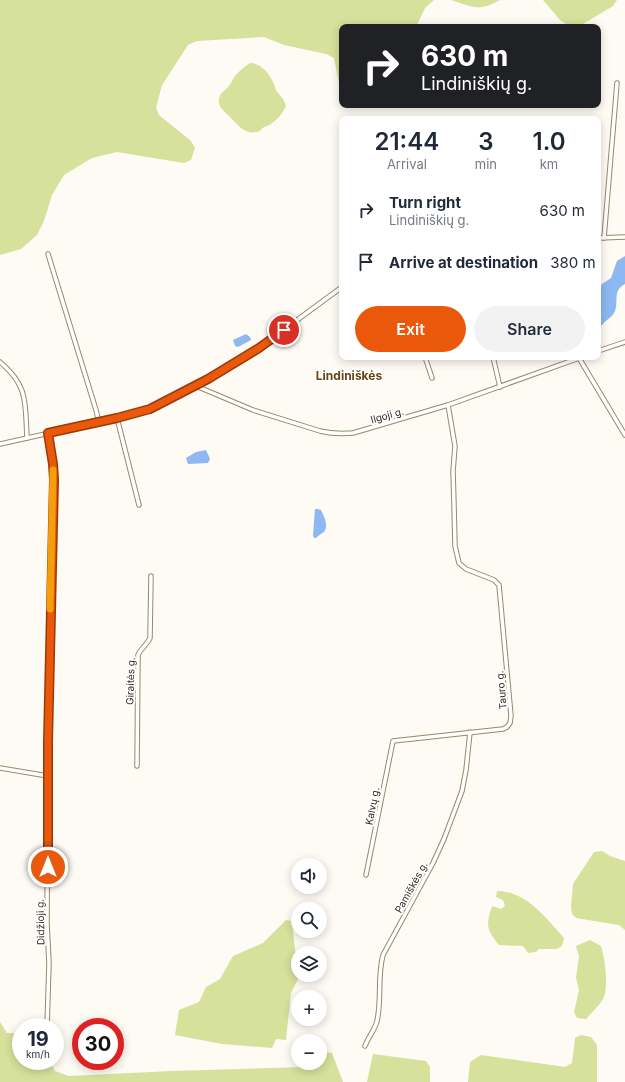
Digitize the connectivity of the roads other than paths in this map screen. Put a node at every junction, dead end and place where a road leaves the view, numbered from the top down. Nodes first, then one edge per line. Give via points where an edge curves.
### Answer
1 (617, 82) dead end
2 (625, 237) edge
3 (604, 238) joint
4 (48, 254) dead end
5 (339, 289) edge
6 (625, 342) edge
7 (601, 350) edge
8 (426, 360) edge
9 (494, 360) edge
10 (574, 360) edge
11 (581, 360) edge
12 (0, 362) edge
13 (432, 378) dead end
14 (196, 386) junction
15 (500, 387) junction
16 (448, 405) junction
17 (117, 418) junction
18 (99, 423) junction
19 (48, 433) junction
20 (625, 435) edge
21 (27, 438) junction
22 (0, 444) edge
23 (139, 505) dead end
24 (152, 576) dead end
25 (470, 732) junction
26 (393, 741) joint
27 (137, 766) dead end
28 (0, 768) edge
29 (48, 776) junction
30 (366, 875) dead end
31 (47, 1018) edge
32 (365, 1046) dead end

1 - 3 street
2 - 3 street
4 - 18 street
5 - 14 street via 274,338
6 - 7 street
8 - 13 street
9 - 15 street
10 - 15 street, Ilgoji g.
11 - 20 street
12 - 21 street via 23,390
14 - 16 street, Ilgoji g. via 253,410 335,434 353,433
14 - 17 street via 150,409
15 - 16 street, Ilgoji g.
16 - 25 street, Tauro g. via 455,446 455,546 459,563 499,585 509,685 511,716 507,727
17 - 18 street
17 - 23 street
18 - 19 street
19 - 21 street
19 - 29 street, Didžioji g. via 54,480 49,626
21 - 22 street
24 - 27 street, Giraitės g. via 150,638 138,655
25 - 26 street, Tauro g.
25 - 32 street, Pamiškės g. via 462,791 444,839 383,955 377,1021
26 - 30 street, Kalvų g.
28 - 29 street
29 - 31 street, Didžioji g.

